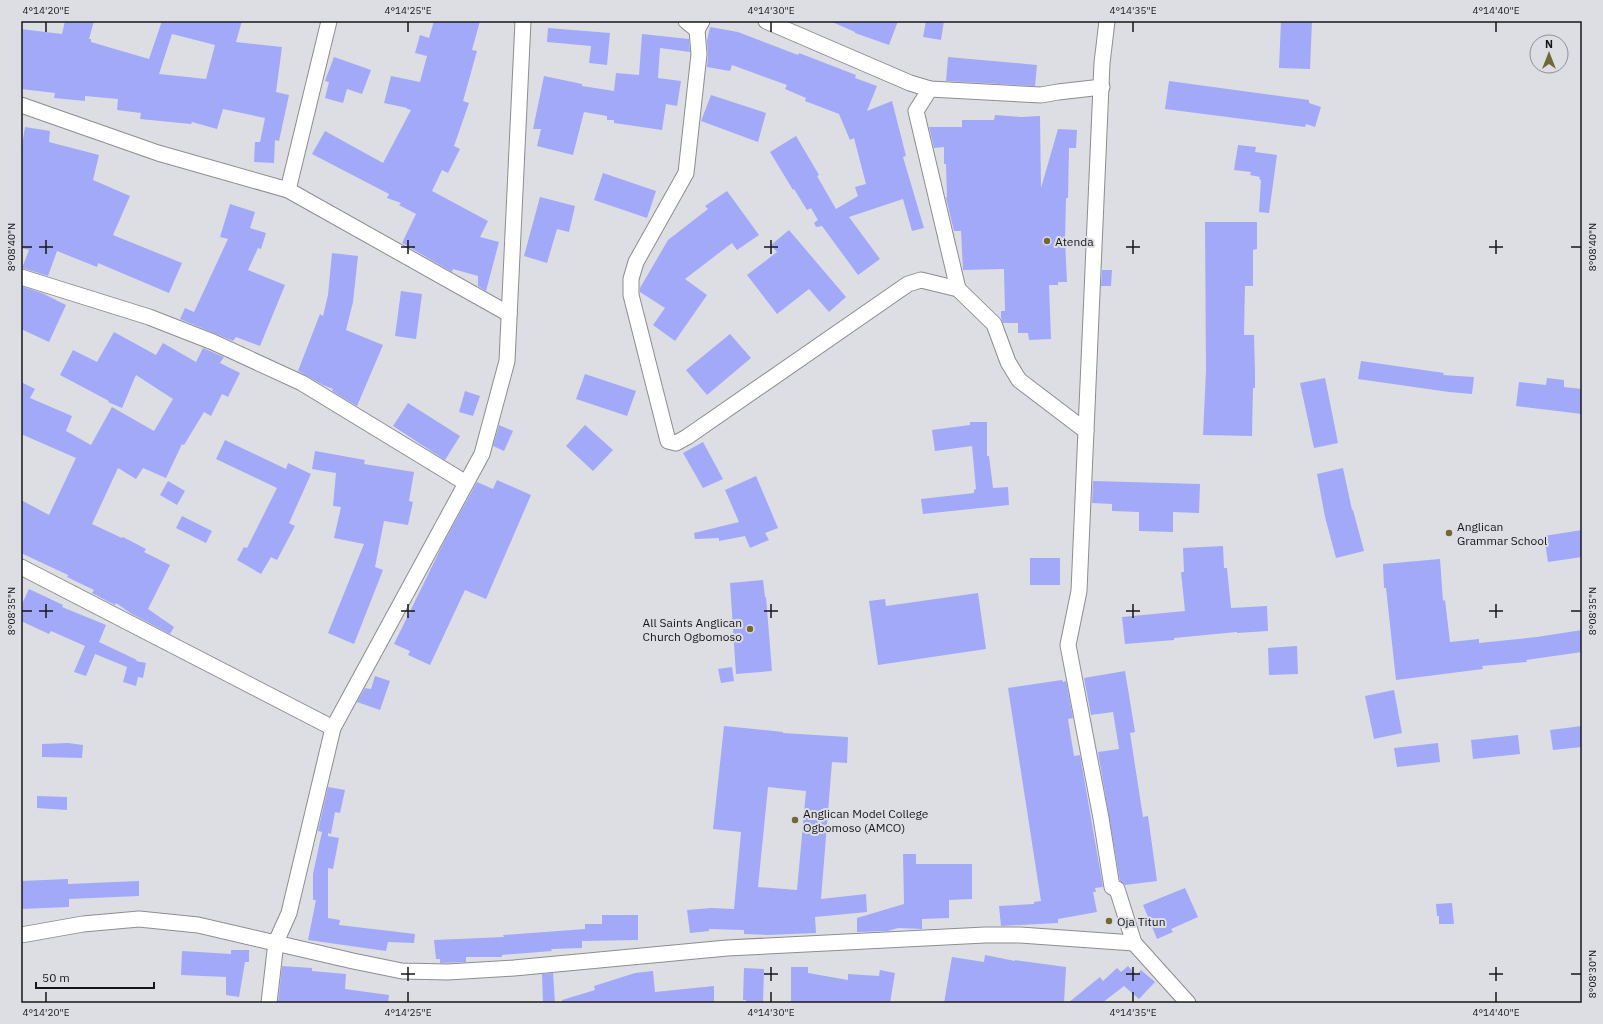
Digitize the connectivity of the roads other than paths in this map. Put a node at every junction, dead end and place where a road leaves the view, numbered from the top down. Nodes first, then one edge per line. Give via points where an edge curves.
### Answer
1 (329, 21) edge
2 (523, 21) edge
3 (766, 21) edge
4 (1107, 21) edge
5 (695, 24) edge
6 (1102, 87) junction
7 (930, 89) junction
8 (21, 105) edge
9 (288, 190) junction
10 (21, 277) edge
11 (958, 289) junction
12 (509, 314) junction
13 (1086, 431) junction
14 (466, 483) junction
15 (21, 567) edge
16 (333, 728) junction
17 (21, 935) edge
18 (276, 942) junction
19 (1134, 943) junction
20 (269, 1003) edge
21 (1188, 1003) edge

1 - 9 street
2 - 12 street
3 - 7 street via 910,83
4 - 6 street
5 - 11 street via 699,54 686,173 636,262 631,279 631,295 668,441 676,443 687,437 908,284 922,280
6 - 7 street via 1041,95
6 - 13 street
7 - 11 street via 916,111
8 - 9 street via 158,153
9 - 12 street
10 - 14 street via 149,317 213,342 302,383
11 - 13 street via 994,324 1008,362 1019,380
12 - 14 street via 507,360 482,454
13 - 19 street via 1079,591 1068,645 1109,862 1110,879 1112,886 1117,889
14 - 16 street
15 - 16 street
16 - 18 street via 289,913
17 - 18 street via 83,924 139,919 198,925
18 - 19 street via 402,971 448,972 726,948 985,935
18 - 20 street
19 - 21 street

